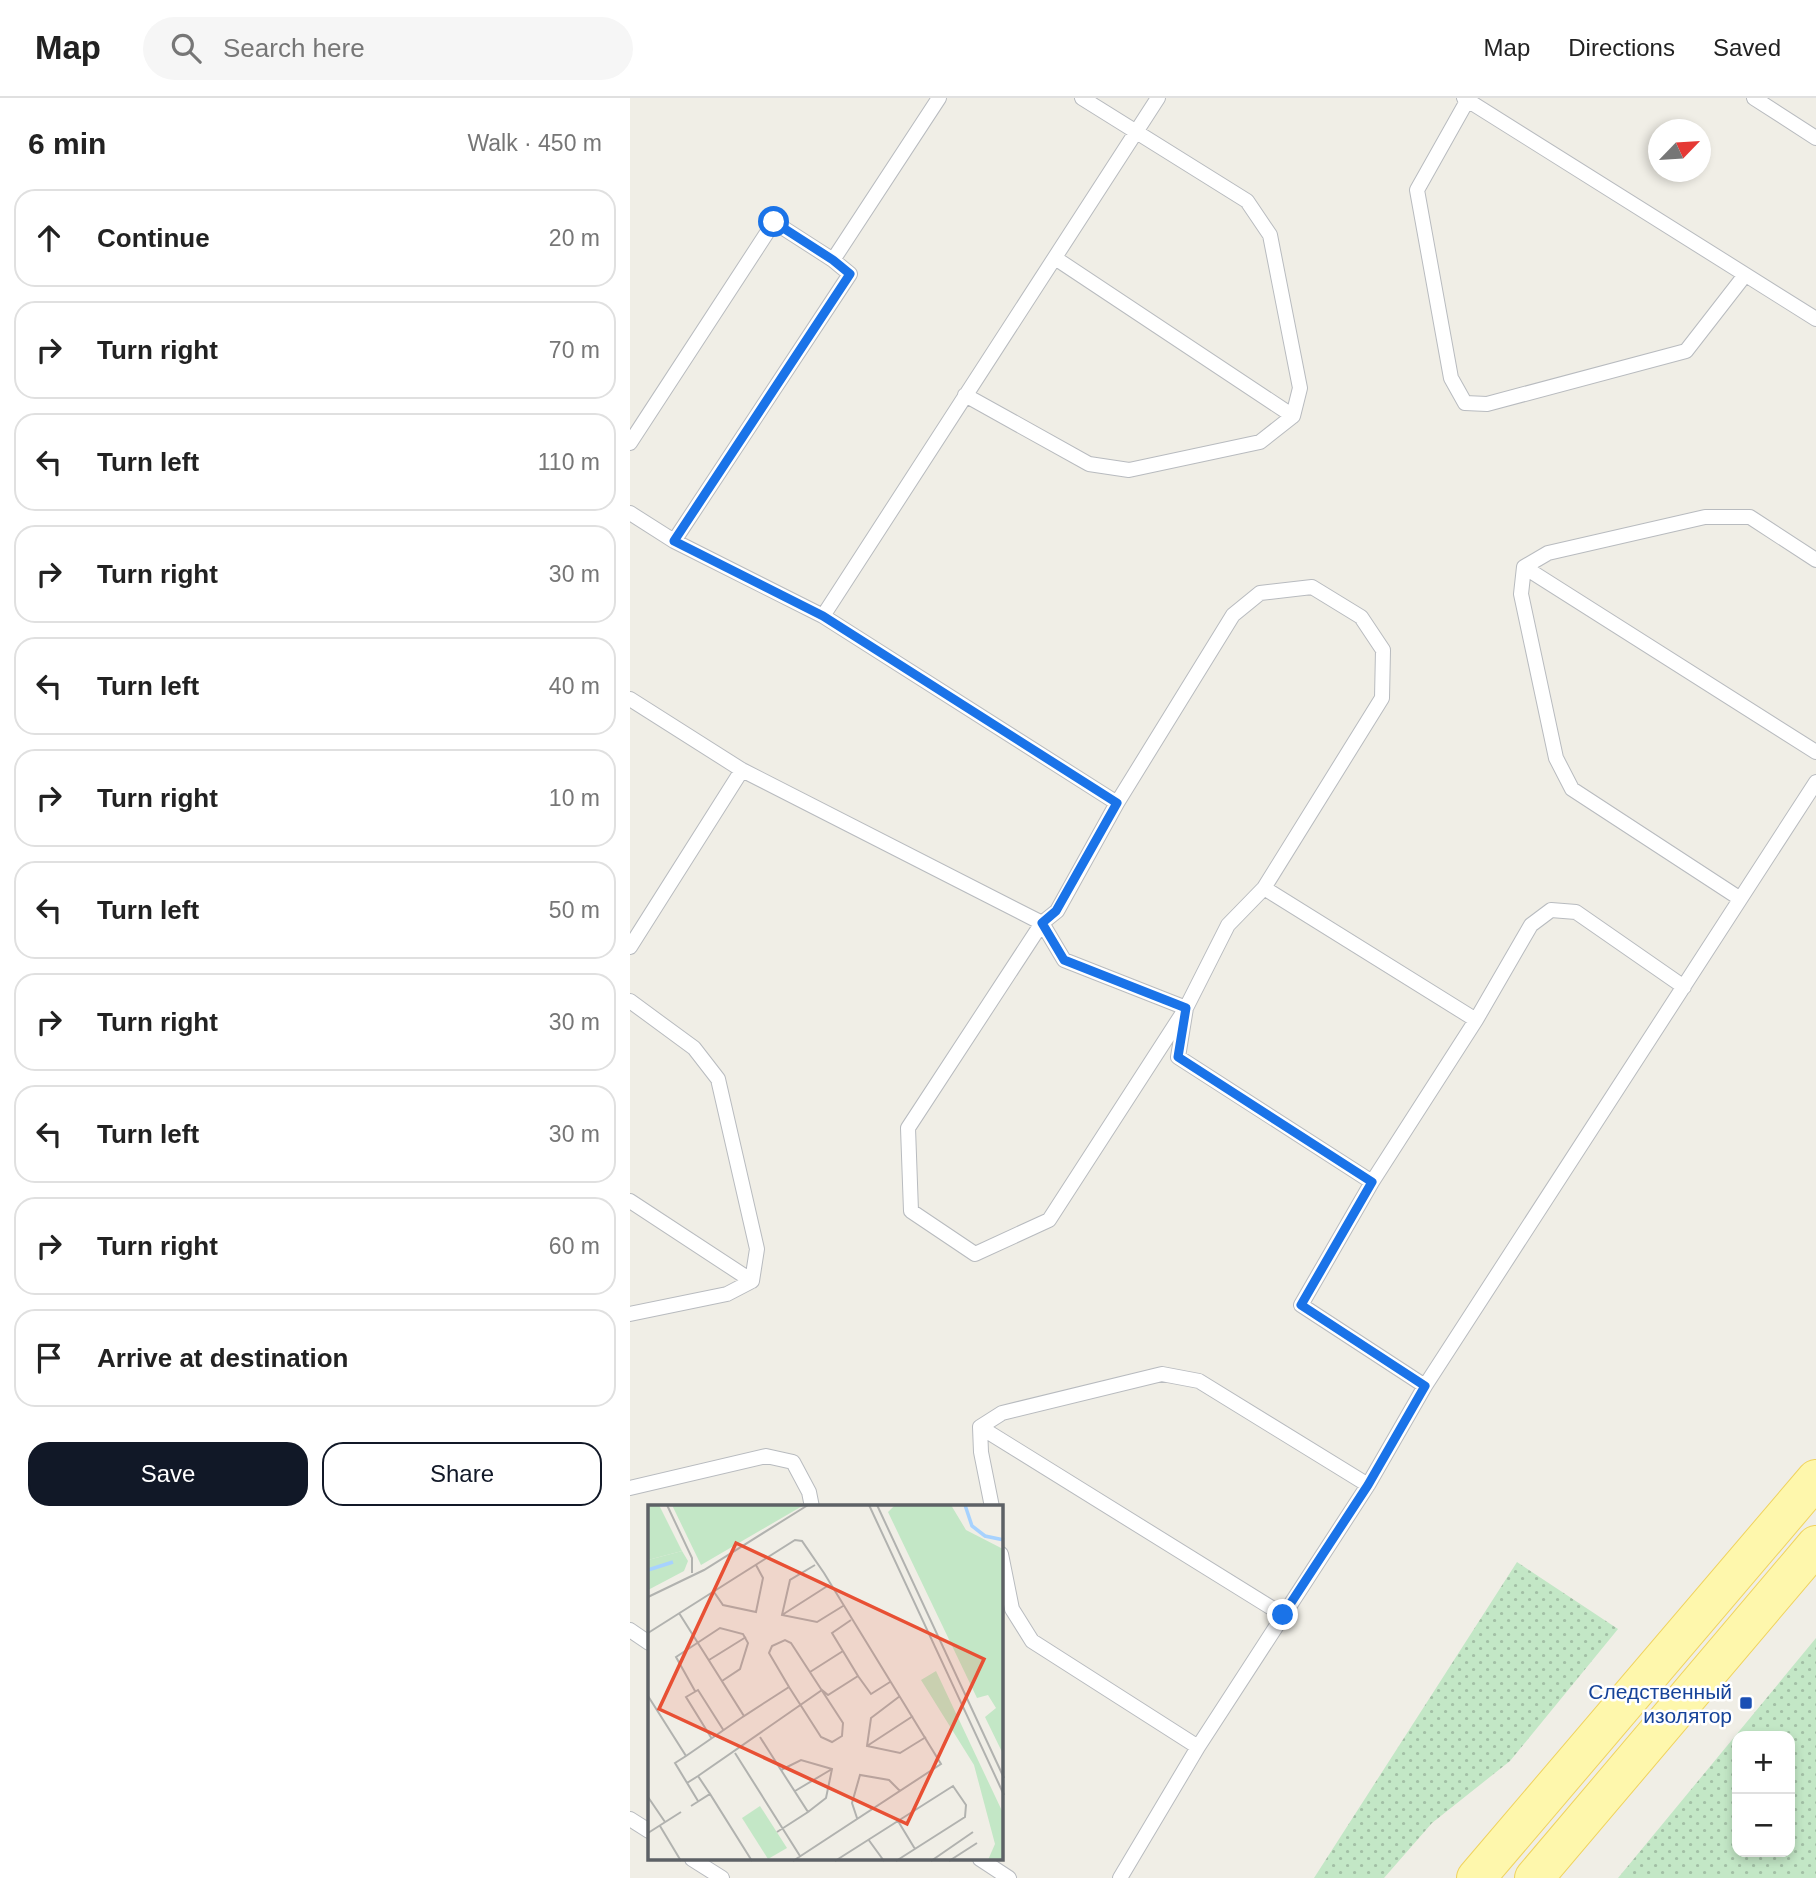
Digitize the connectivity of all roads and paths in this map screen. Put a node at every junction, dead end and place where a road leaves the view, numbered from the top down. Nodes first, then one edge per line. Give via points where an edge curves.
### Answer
1 (939, 98) edge
2 (1082, 98) edge
3 (1158, 98) edge
4 (1754, 98) edge
5 (1466, 99) edge
6 (1137, 131) junction
7 (1816, 138) edge
8 (1055, 258) junction
9 (833, 260) junction
10 (1745, 275) junction
11 (1816, 319) edge
12 (965, 395) junction
13 (1293, 416) junction
14 (630, 443) edge
15 (630, 513) edge
16 (674, 541) junction
17 (1816, 560) edge
18 (1524, 567) junction
19 (823, 616) junction
20 (630, 699) edge
21 (1816, 752) edge
22 (743, 770) junction
23 (1816, 782) edge
24 (1117, 803) junction
25 (1264, 888) junction
26 (1739, 898) junction
27 (1042, 923) junction
28 (630, 947) edge
29 (1684, 987) junction
30 (630, 1001) edge
31 (1186, 1008) junction
32 (1476, 1020) junction
33 (1372, 1182) junction
34 (630, 1201) edge
35 (752, 1281) junction
36 (630, 1314) edge
37 (1425, 1386) junction
38 (980, 1427) junction
39 (1816, 1479) edge
40 (1368, 1485) junction
41 (630, 1488) edge
42 (812, 1505) edge
43 (992, 1505) edge
44 (1816, 1545) edge
45 (1003, 1564) edge
46 (1283, 1615) junction
47 (630, 1630) edge
48 (648, 1642) edge
49 (1198, 1747) junction
50 (630, 1819) edge
51 (648, 1830) edge
52 (694, 1860) edge
53 (982, 1860) edge
54 (722, 1878) edge
55 (1009, 1878) edge
56 (1120, 1878) edge
57 (1476, 1878) edge
58 (1534, 1878) edge

1 - 9 lane
2 - 6 lane
3 - 6 lane
4 - 7 lane
5 - 10 lane
5 - 10 lane via 1417,190 1451,378 1465,403 1487,404 1686,351
6 - 8 lane
6 - 13 lane via 1247,201 1270,234 1300,388
8 - 12 lane
8 - 13 lane
9 - 14 lane via 774,222
9 - 16 lane via 850,274
10 - 11 lane
12 - 13 lane via 1089,464 1129,470 1260,442
12 - 19 lane
15 - 16 lane
16 - 19 lane
17 - 18 lane via 1750,517 1704,517 1548,553
18 - 21 lane
18 - 26 lane via 1521,594 1556,758 1572,789
19 - 24 lane
20 - 22 lane
22 - 27 lane
22 - 28 lane
23 - 26 lane
24 - 25 lane via 1233,615 1260,593 1312,587 1361,617 1383,650 1382,698
24 - 27 lane via 1056,911
25 - 31 lane via 1228,925
25 - 32 lane
26 - 29 lane
27 - 31 lane via 1064,960
27 - 31 lane via 908,1128 911,1211 975,1254 1049,1220
29 - 32 lane via 1576,912 1551,910 1531,925
29 - 37 lane
30 - 35 lane via 694,1048 718,1079 757,1249
31 - 33 lane via 1178,1057
32 - 33 lane
33 - 37 lane via 1301,1305
34 - 35 lane
35 - 36 lane via 727,1294
37 - 40 lane
38 - 40 lane via 1002,1413 1162,1374 1199,1381
38 - 43 lane
38 - 46 lane
39 - 57 main road
40 - 46 lane
41 - 42 lane via 766,1456 793,1462
44 - 58 main road
45 - 49 lane via 1012,1609 1032,1641
46 - 49 lane
47 - 48 lane
49 - 56 lane
50 - 51 lane
52 - 54 lane
53 - 55 lane

